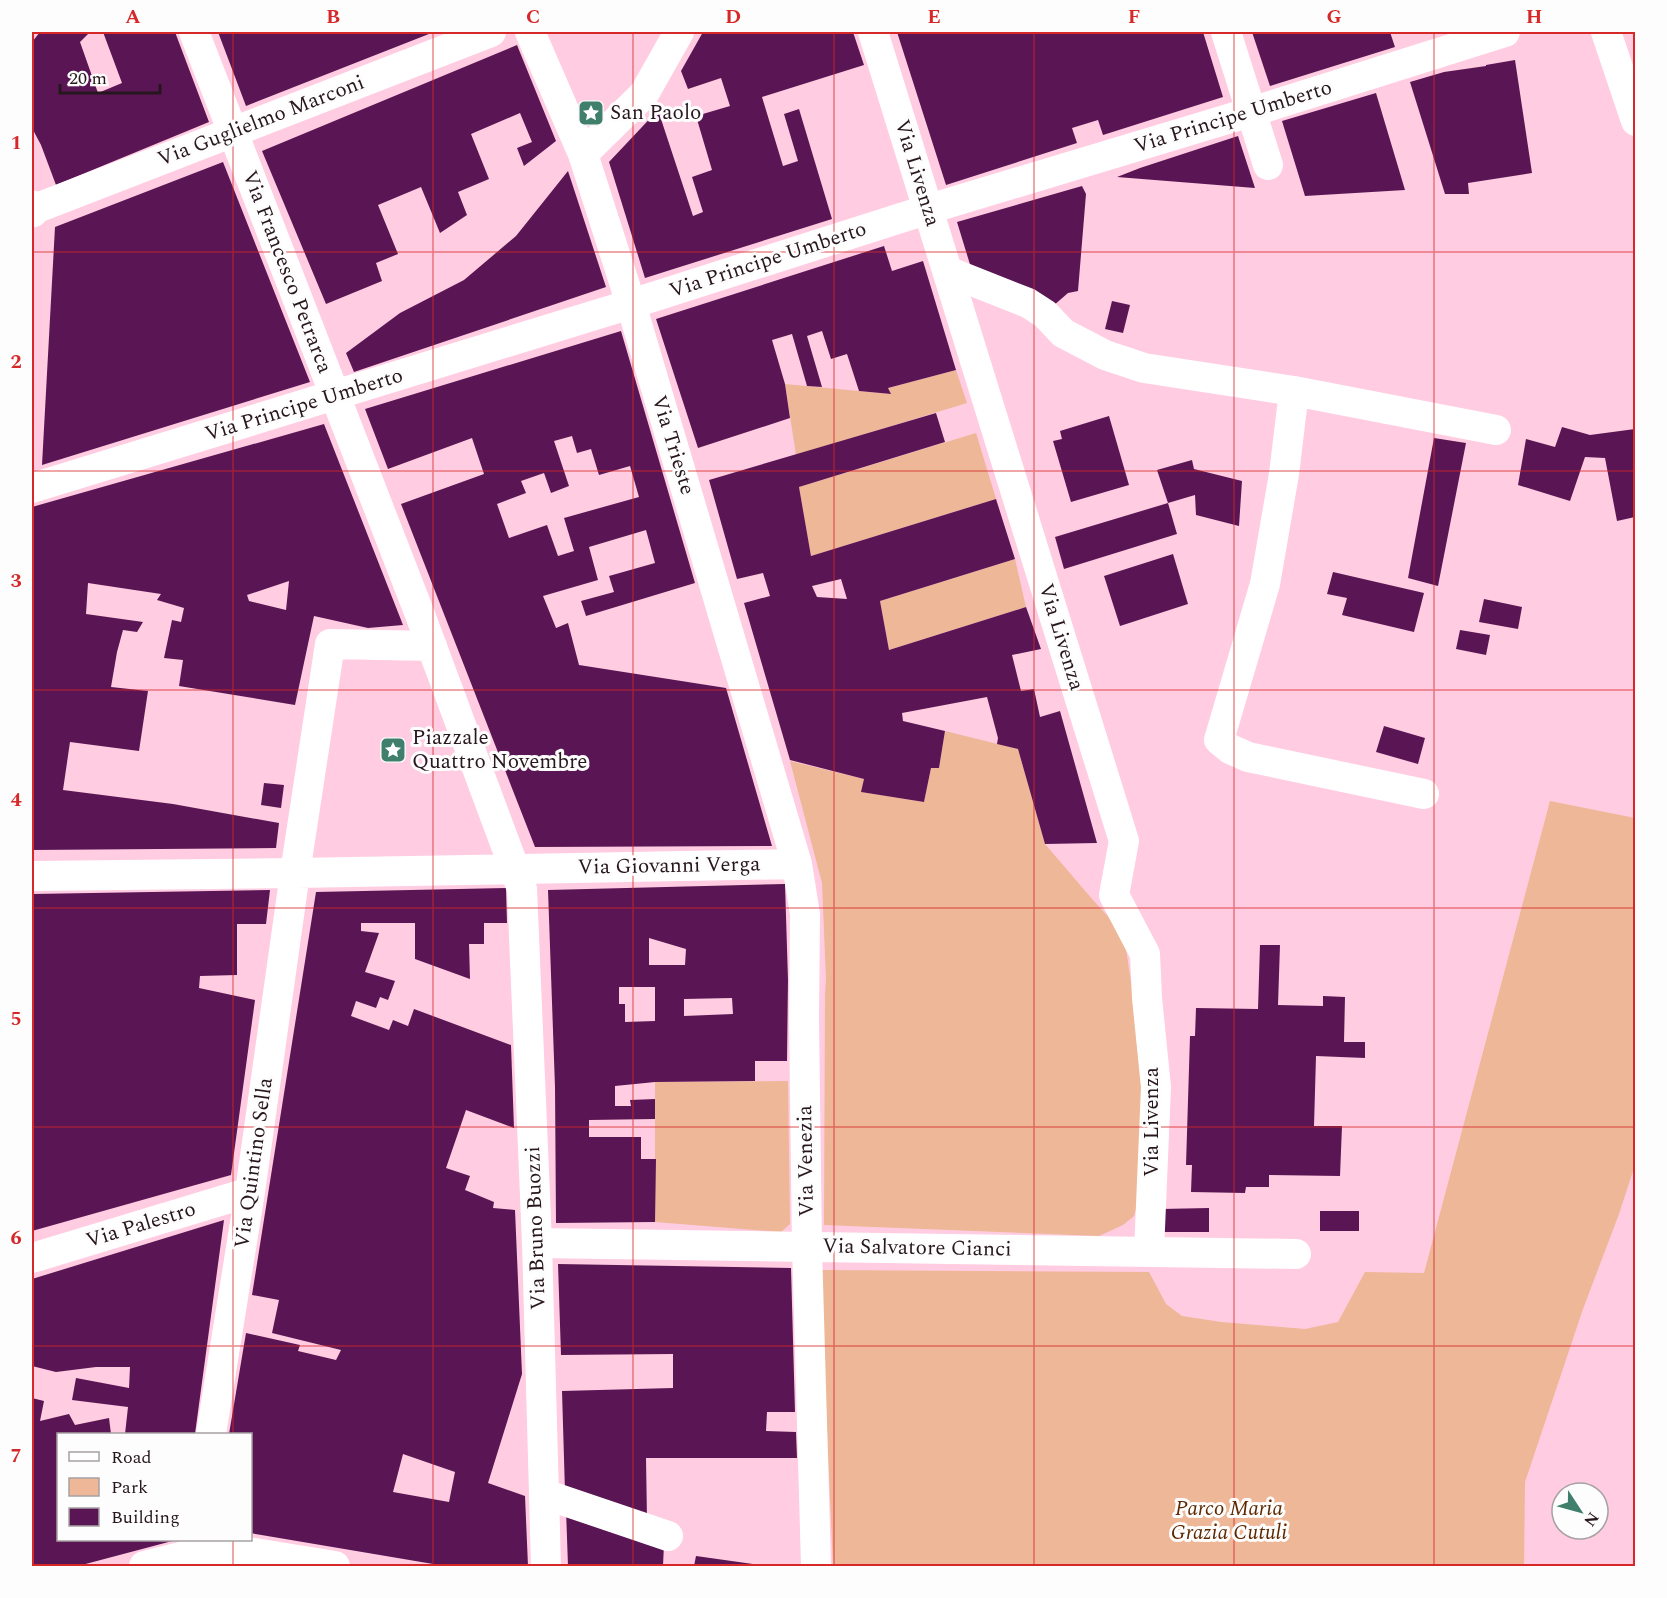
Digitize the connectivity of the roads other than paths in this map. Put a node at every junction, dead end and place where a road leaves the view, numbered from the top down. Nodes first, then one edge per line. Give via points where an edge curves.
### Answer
1 (194, 32) edge
2 (491, 32) edge
3 (530, 32) edge
4 (679, 32) edge
5 (873, 32) edge
6 (1226, 32) edge
7 (1505, 32) edge
8 (1606, 32) edge
9 (1251, 112) junction
10 (1635, 121) edge
11 (232, 132) junction
12 (583, 154) junction
13 (1268, 165) dead end
14 (928, 209) junction
15 (32, 210) edge
16 (947, 271) junction
17 (631, 304) junction
18 (1294, 391) junction
19 (335, 396) junction
20 (1496, 430) dead end
21 (32, 488) edge
22 (432, 646) junction
23 (1424, 794) dead end
24 (797, 864) junction
25 (32, 876) edge
26 (526, 876) junction
27 (287, 879) junction
28 (250, 1192) junction
29 (537, 1243) junction
30 (807, 1246) junction
31 (1149, 1252) junction
32 (1296, 1254) dead end
33 (32, 1258) edge
34 (211, 1433) edge
35 (544, 1494) junction
36 (668, 1536) dead end
37 (192, 1553) edge
38 (144, 1566) edge
39 (335, 1566) edge
40 (546, 1566) edge
41 (816, 1566) edge

1 - 11 street, Via Francesco Petrarca
2 - 11 street, Via Guglielmo Marconi
3 - 12 street, Via Trieste
4 - 12 street via 644,94
5 - 14 street, Via Livenza
6 - 9 street
7 - 9 street, Via Principe Umberto
8 - 10 street
9 - 13 street
9 - 14 street, Via Principe Umberto
11 - 15 street, Via Guglielmo Marconi
11 - 19 street, Via Francesco Petrarca
12 - 17 street, Via Trieste
14 - 16 street, Via Livenza
14 - 17 street, Via Principe Umberto
16 - 18 street via 1028,303 1063,333 1105,355 1144,368
16 - 31 street, Via Livenza via 1124,841 1114,894 1145,954 1156,1087
17 - 19 street, Via Principe Umberto
17 - 24 street, Via Trieste
18 - 20 street
18 - 23 street via 1265,584 1219,740 1248,757
19 - 21 street, Via Principe Umberto
19 - 22 street, Via Francesco Petrarca
22 - 26 street, Via Bruno Buozzi
22 - 27 street, Via Quintino Sella via 330,644
24 - 26 street, Via Giovanni Verga
24 - 30 street, Via Venezia via 805,914
25 - 27 street, Via Giovanni Verga
26 - 27 street, Via Giovanni Verga
26 - 29 street, Via Bruno Buozzi
27 - 28 street, Via Quintino Sella
28 - 33 street, Via Palestro
28 - 34 street, Via Quintino Sella
29 - 30 street, Via Salvatore Cianci
29 - 35 street, Via Bruno Buozzi
30 - 31 street, Via Salvatore Cianci
30 - 41 street, Via Venezia
31 - 32 street, Via Salvatore Cianci
35 - 36 street
35 - 40 street, Via Bruno Buozzi
37 - 38 street
37 - 39 street via 223,1548

